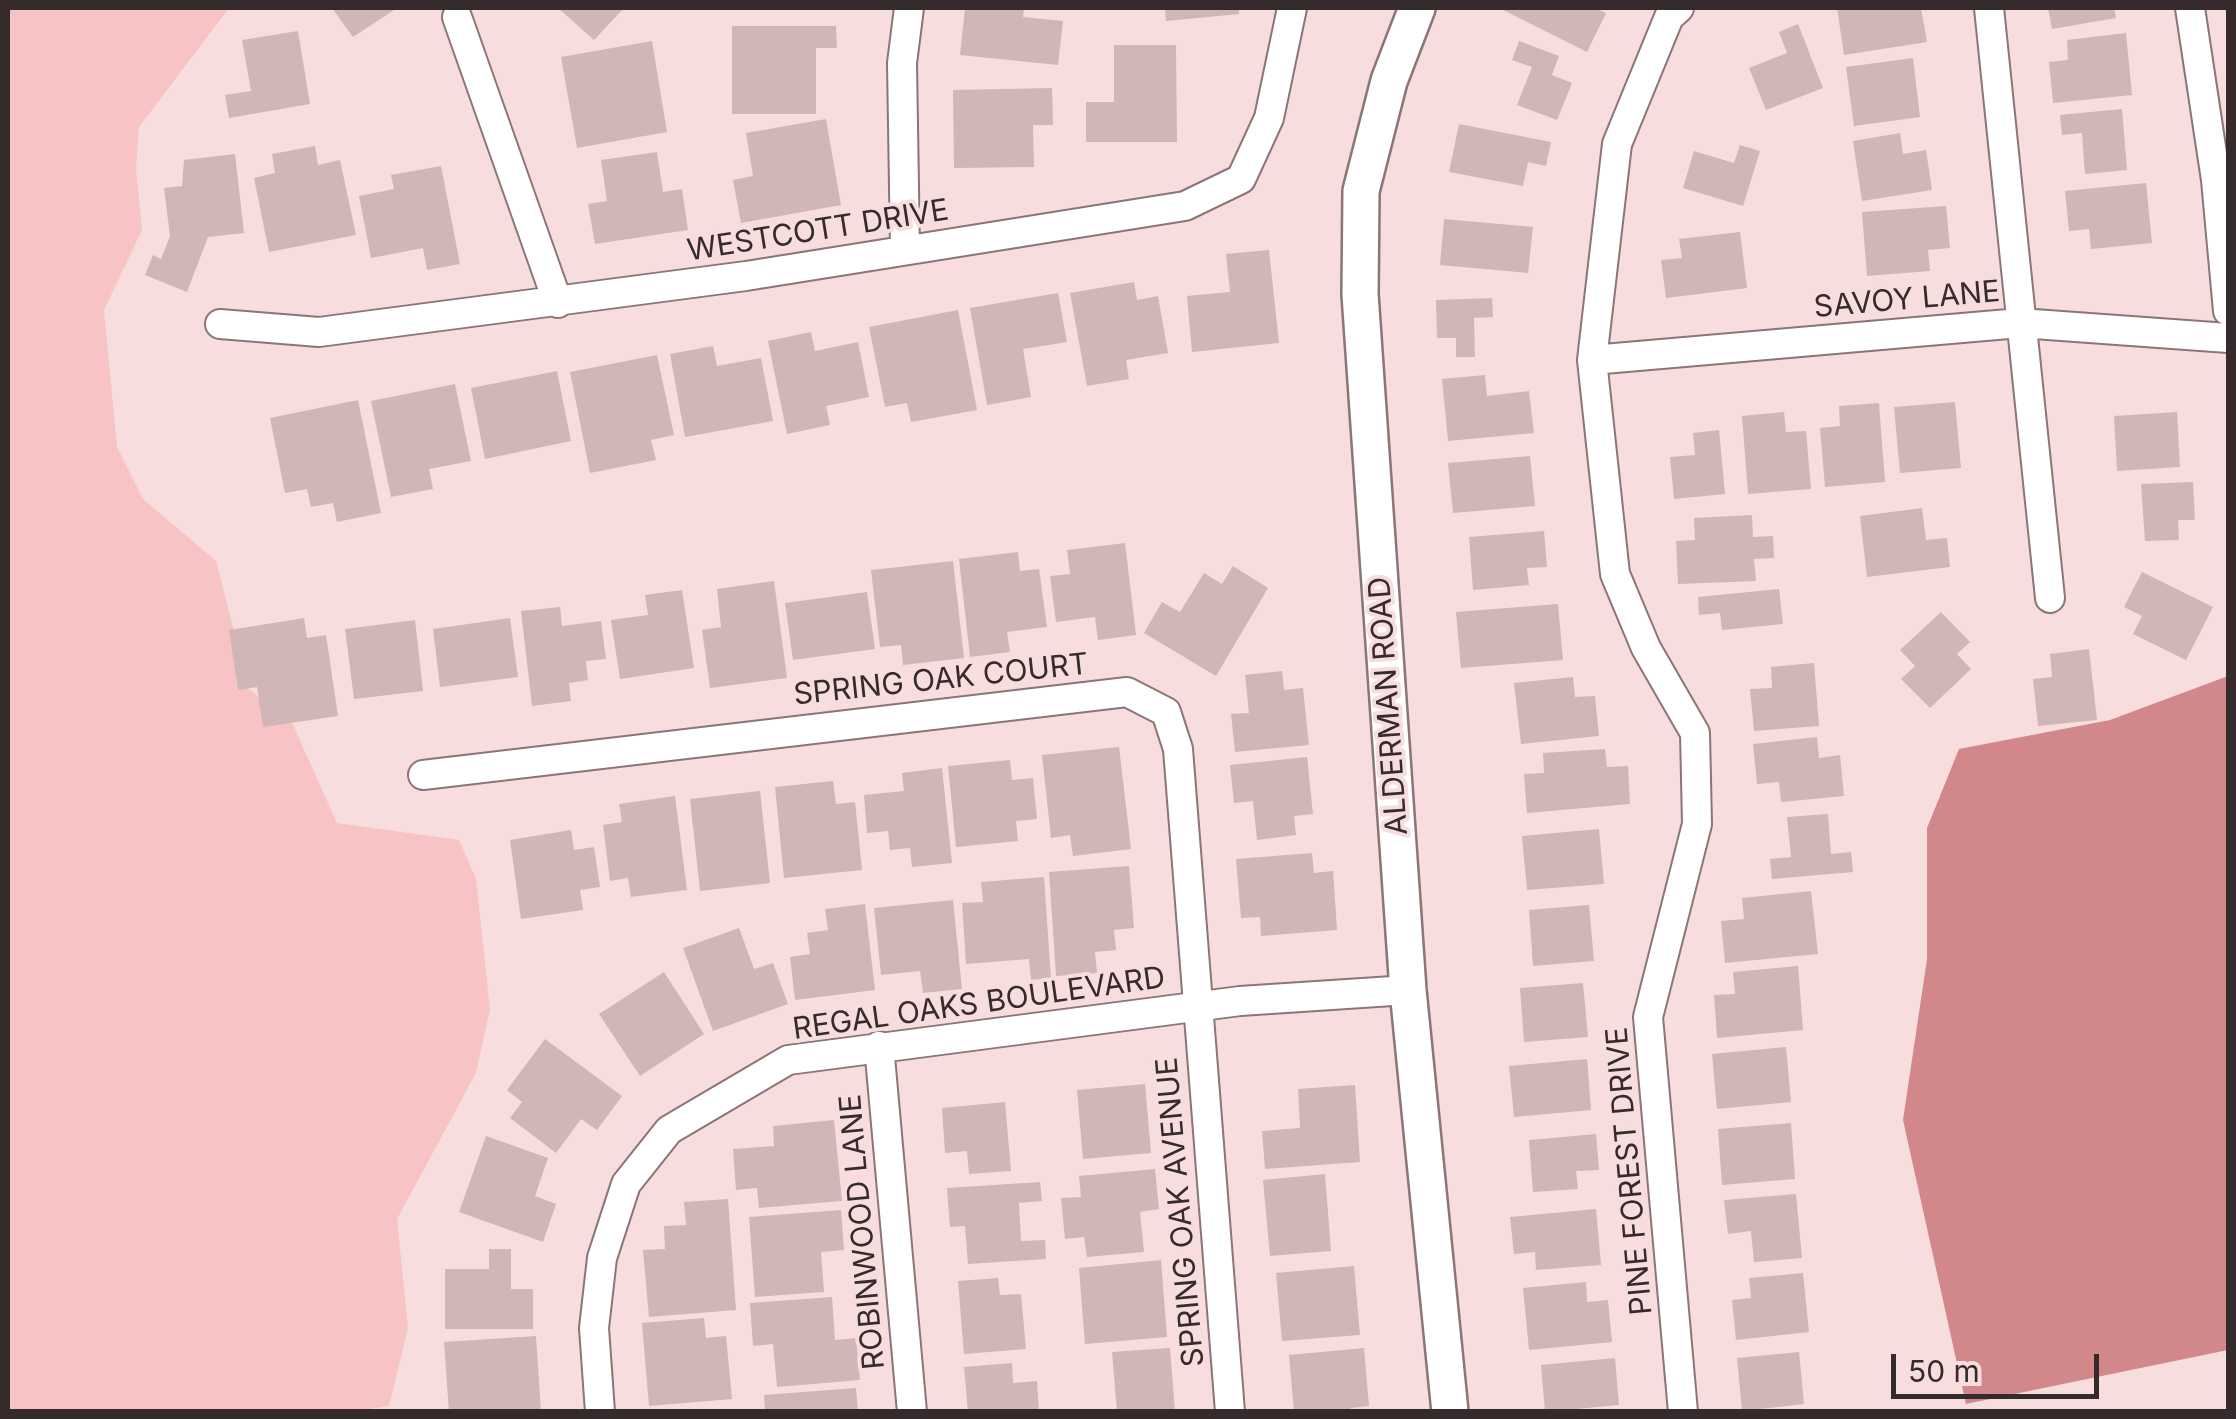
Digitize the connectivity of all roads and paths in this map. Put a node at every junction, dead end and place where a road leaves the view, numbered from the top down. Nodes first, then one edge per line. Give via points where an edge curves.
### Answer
1 (909, 8) edge
2 (1292, 8) edge
3 (1417, 8) edge
4 (1679, 8) edge
5 (1989, 8) edge
6 (2190, 8) edge
7 (457, 17) dead end
8 (905, 250) junction
9 (558, 303) junction
10 (2228, 311) edge
11 (2020, 323) junction
12 (220, 324) dead end
13 (2228, 338) edge
14 (1592, 360) junction
15 (2050, 598) dead end
16 (423, 775) dead end
17 (1408, 990) junction
18 (1196, 1008) junction
19 (879, 1046) junction
20 (600, 1412) edge
21 (912, 1412) edge
22 (1230, 1412) edge
23 (1450, 1412) edge
24 (1683, 1412) edge

1 - 8 street via 902,63
2 - 8 street, WESTCOTT DRIVE via 1269,118 1241,179 1185,206
3 - 17 street, ALDERMAN ROAD via 1389,81 1361,191 1360,294
4 - 14 street, PINE FOREST DRIVE via 1668,17 1616,144
5 - 11 street
6 - 10 street
7 - 9 street
8 - 9 street, WESTCOTT DRIVE
9 - 12 street, WESTCOTT DRIVE via 319,332
11 - 13 street, SAVOY LANE
11 - 14 street, SAVOY LANE
11 - 15 street
14 - 24 street, PINE FOREST DRIVE via 1616,574 1646,648 1695,733 1697,824 1648,1017
16 - 18 street, SPRING OAK COURT via 1126,692 1166,712 1178,749
17 - 18 street, REGAL OAKS BOULEVARD
17 - 23 street, ALDERMAN ROAD
18 - 19 street, REGAL OAKS BOULEVARD
18 - 22 street, SPRING OAK AVENUE
19 - 20 street, REGAL OAKS BOULEVARD via 788,1060 669,1130 626,1184 602,1258 594,1328
19 - 21 street, ROBINWOOD LANE

